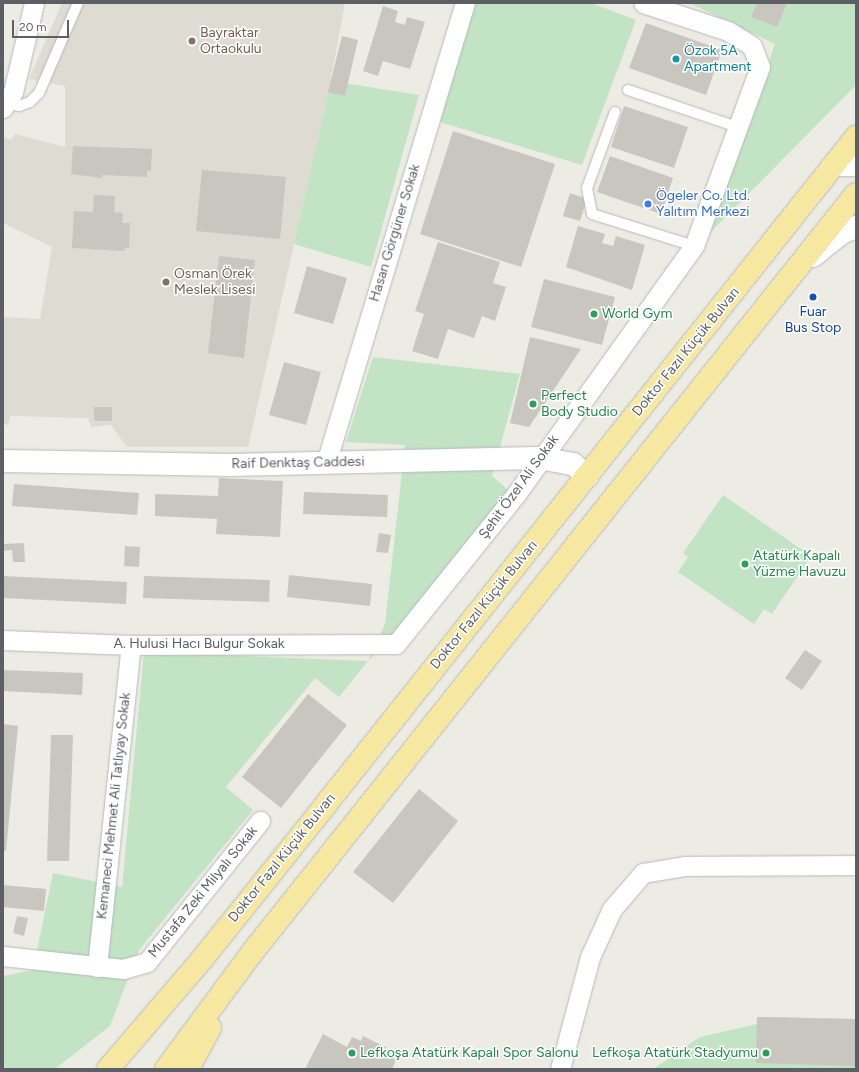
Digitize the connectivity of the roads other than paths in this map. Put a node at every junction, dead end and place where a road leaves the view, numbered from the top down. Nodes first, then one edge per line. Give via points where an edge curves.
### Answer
1 (34, 3) edge
2 (78, 3) edge
3 (465, 3) edge
4 (646, 3) edge
5 (628, 90) dead end
6 (6, 105) edge
7 (615, 112) dead end
8 (737, 127) junction
9 (856, 137) edge
10 (846, 165) edge
11 (856, 194) edge
12 (856, 227) edge
13 (694, 246) junction
14 (796, 270) junction
15 (539, 458) junction
16 (3, 461) edge
17 (326, 463) junction
18 (588, 476) junction
19 (3, 640) edge
20 (396, 644) joint
21 (131, 645) junction
22 (260, 821) dead end
23 (856, 865) edge
24 (251, 954) junction
25 (3, 956) edge
26 (97, 967) junction
27 (108, 1069) edge
28 (166, 1069) edge
29 (188, 1069) edge
30 (560, 1069) edge

1 - 6 street
2 - 6 lane via 39,93 19,106
3 - 17 street, Hasan Görgüner Sokak
4 - 8 street, Şehit Özel Ali Sokak via 728,31 752,46 760,67
5 - 8 lane
7 - 13 lane via 587,188 592,214
8 - 13 street, Şehit Özel Ali Sokak
9 - 10 highway, Doktor Fazıl Küçük Bulvarı
10 - 18 highway, Doktor Fazıl Küçük Bulvarı
11 - 14 highway
12 - 14 street via 841,233
13 - 15 street, Şehit Özel Ali Sokak via 683,265
14 - 24 highway
15 - 17 street, Raif Denktaş Caddesi
15 - 18 street, Raif Denktaş Caddesi via 573,464
15 - 20 street, Şehit Özel Ali Sokak via 517,493
16 - 17 street, Raif Denktaş Caddesi via 230,465
18 - 27 highway, Doktor Fazıl Küçük Bulvarı via 208,952
19 - 21 street, A. Hulusi Hacı Bulgur Sokak
20 - 21 street, A. Hulusi Hacı Bulgur Sokak
21 - 26 street, Kemaneci Mehmet Ali Tatlıyay Sokak
22 - 26 street, Mustafa Zeki Milyalı Sokak via 147,962 123,969
23 - 30 street via 685,866 643,873 612,909 590,957
24 - 28 highway
24 - 29 highway
25 - 26 street, Mustafa Zeki Milyalı Sokak

